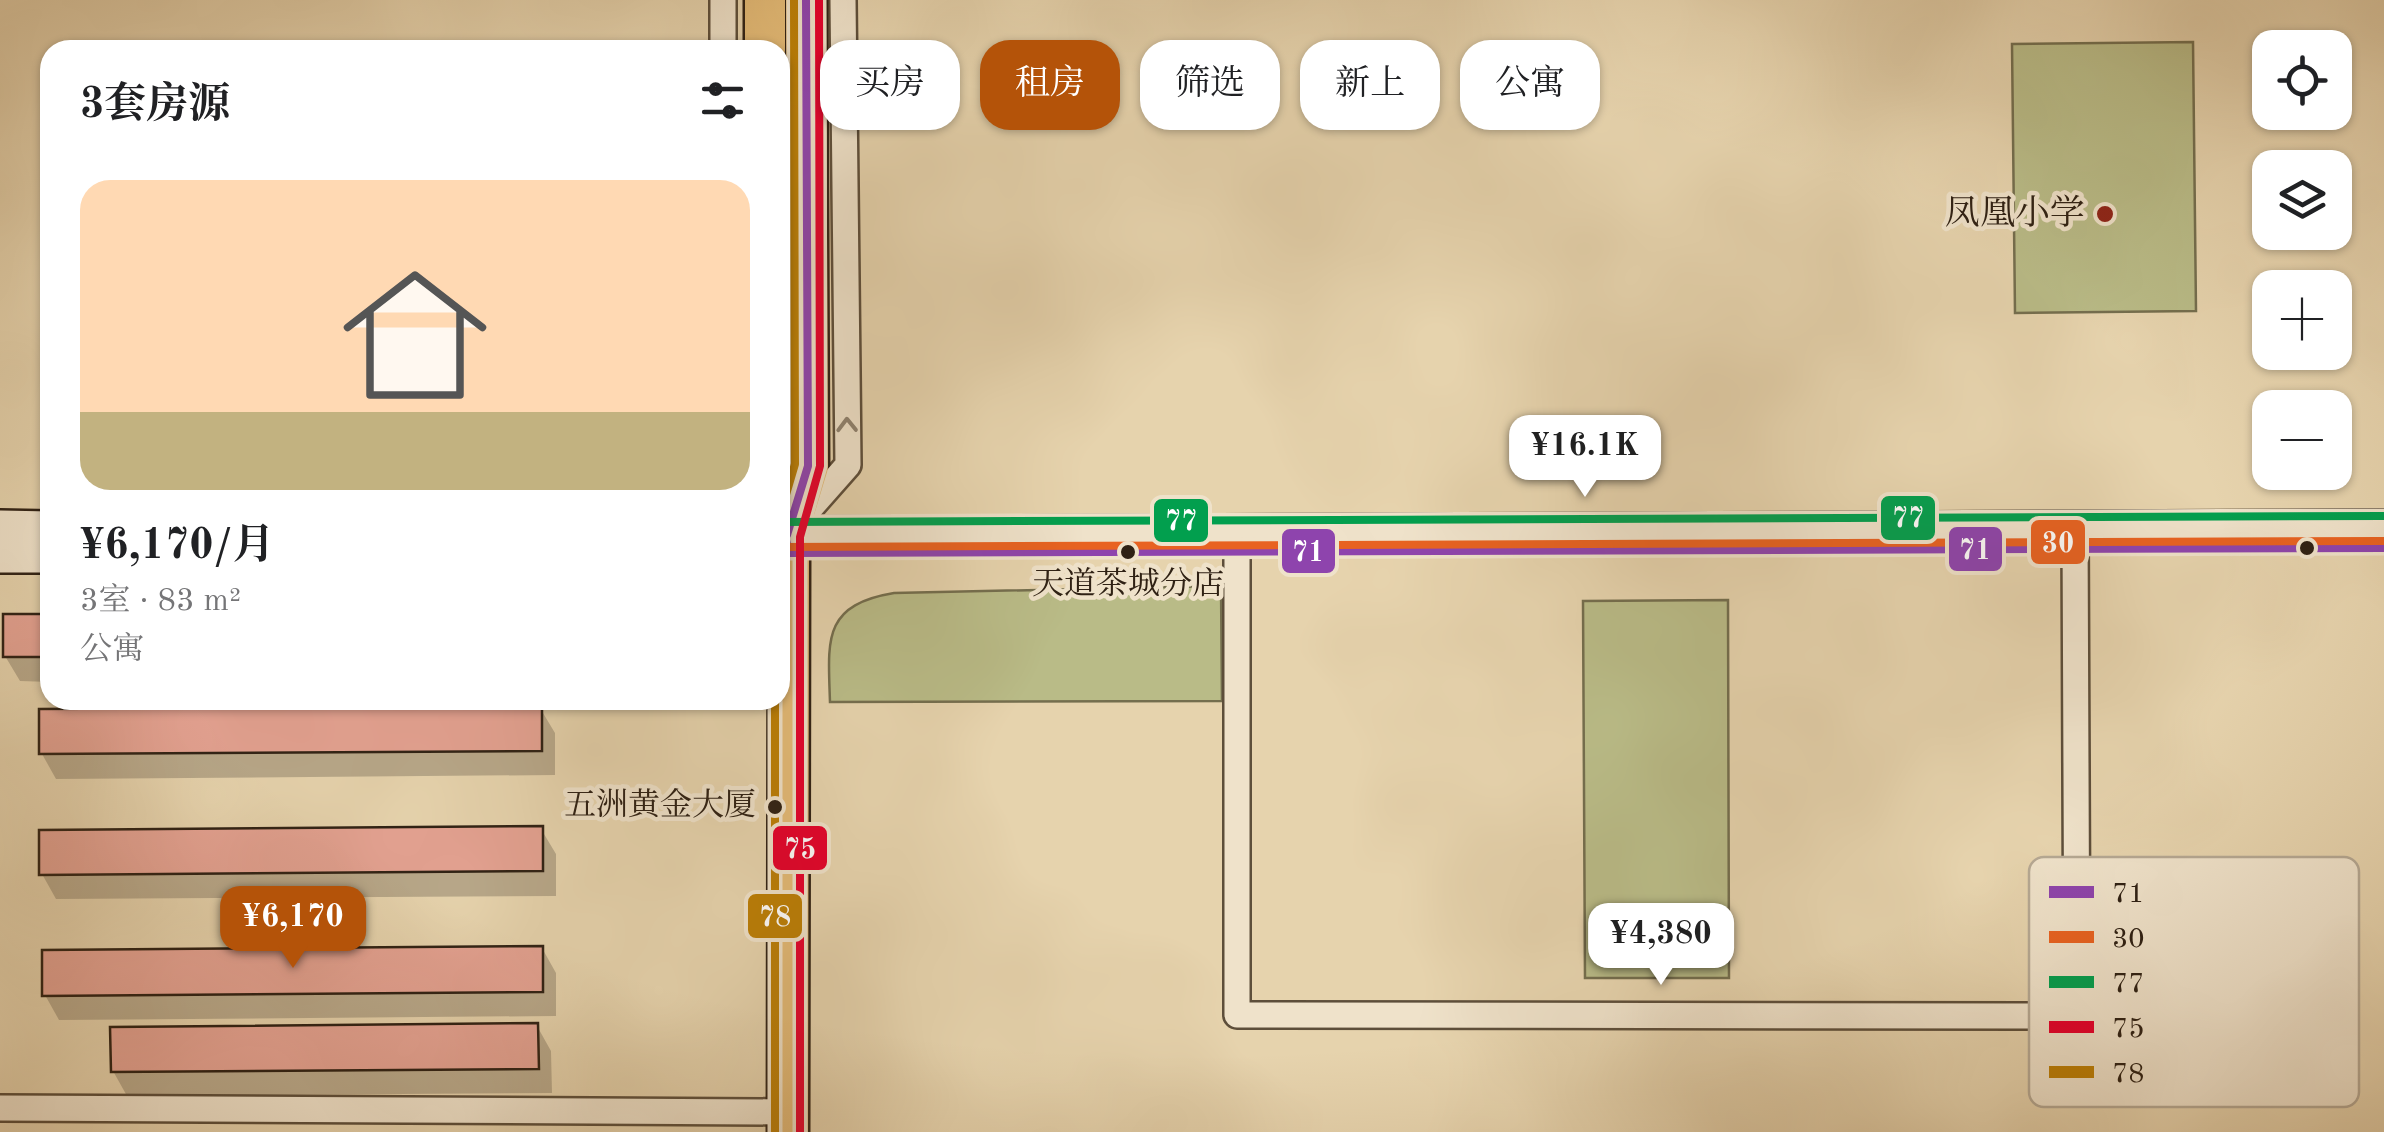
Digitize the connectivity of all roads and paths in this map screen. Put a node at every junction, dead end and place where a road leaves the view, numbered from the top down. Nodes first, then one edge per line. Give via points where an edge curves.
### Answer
1 (723, 0) edge
2 (765, 0) edge
3 (806, 0) edge
4 (844, 0) edge
5 (723, 40) edge
6 (765, 40) edge
7 (825, 148) junction
8 (790, 517) edge
9 (0, 528) edge
10 (2384, 528) edge
11 (40, 529) edge
12 (790, 537) edge
13 (2075, 538) junction
14 (1236, 545) junction
15 (2384, 548) edge
16 (0, 555) edge
17 (40, 555) edge
18 (784, 710) edge
19 (2076, 857) edge
20 (2029, 1016) edge
21 (0, 1108) edge
22 (325, 1120) edge
23 (788, 1122) edge

1 - 5 street
2 - 6 main road
3 - 7 main road
4 - 7 street
8 -> 7 main road via 808,466
9 - 11 main road
10 - 13 main road
12 - 14 main road
13 - 14 main road
13 - 15 main road
13 - 19 street
14 - 20 street via 1238,1015
16 - 17 main road
18 - 23 main road
21 - 22 street
22 - 23 street

